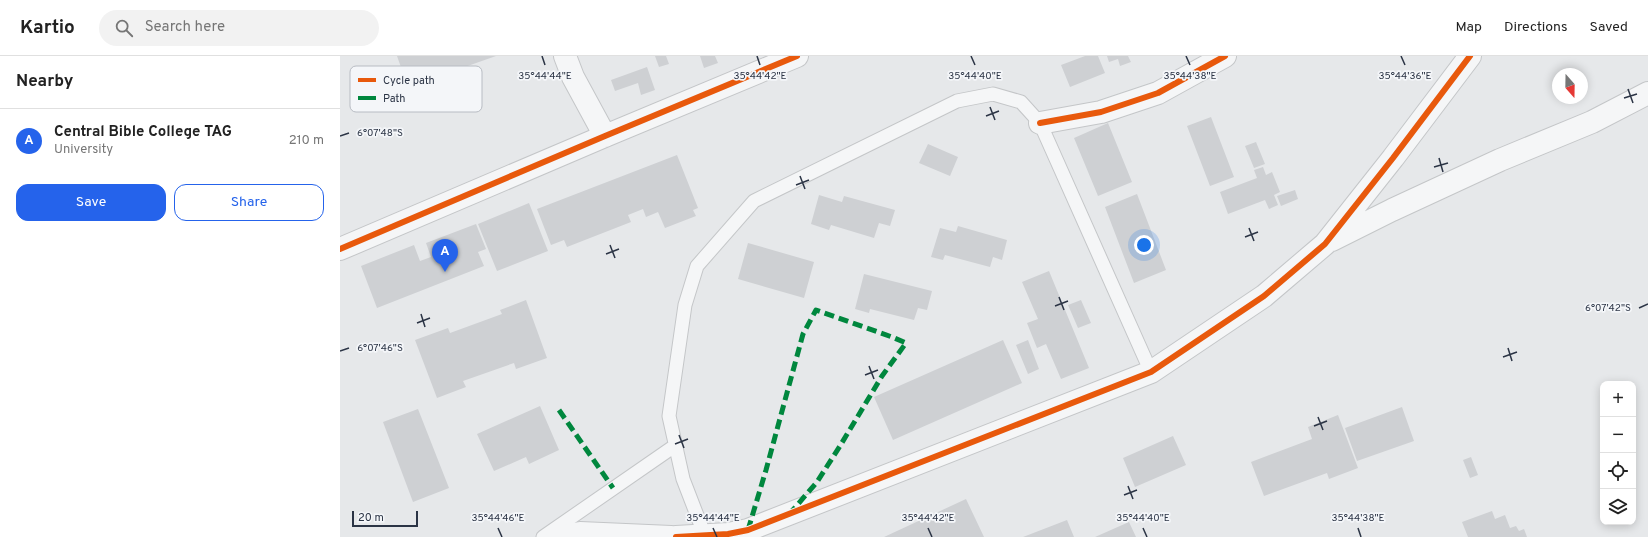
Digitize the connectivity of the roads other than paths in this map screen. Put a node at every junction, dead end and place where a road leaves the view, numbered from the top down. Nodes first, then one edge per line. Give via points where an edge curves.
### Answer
1 (565, 56) edge
2 (797, 56) edge
3 (1225, 56) edge
4 (1470, 56) edge
5 (1648, 93) edge
6 (1040, 123) junction
7 (605, 136) junction
8 (1325, 244) junction
9 (340, 249) edge
10 (1151, 372) junction
11 (676, 445) junction
12 (705, 536) edge
13 (543, 537) edge
14 (557, 537) edge
15 (671, 537) edge
16 (676, 537) edge

1 - 7 street via 573,77
2 - 7 street
3 - 6 street via 1158,93 1101,112
4 - 8 street
5 - 8 street via 1592,122 1500,160
6 - 10 lane
6 - 11 lane via 1021,102 993,94 957,101 754,201 697,266 685,305 669,416
7 - 9 street
8 - 10 street via 1264,296
10 - 12 street via 748,530
11 - 12 lane via 683,479
11 - 13 lane
12 - 16 street
14 - 15 street via 588,533

